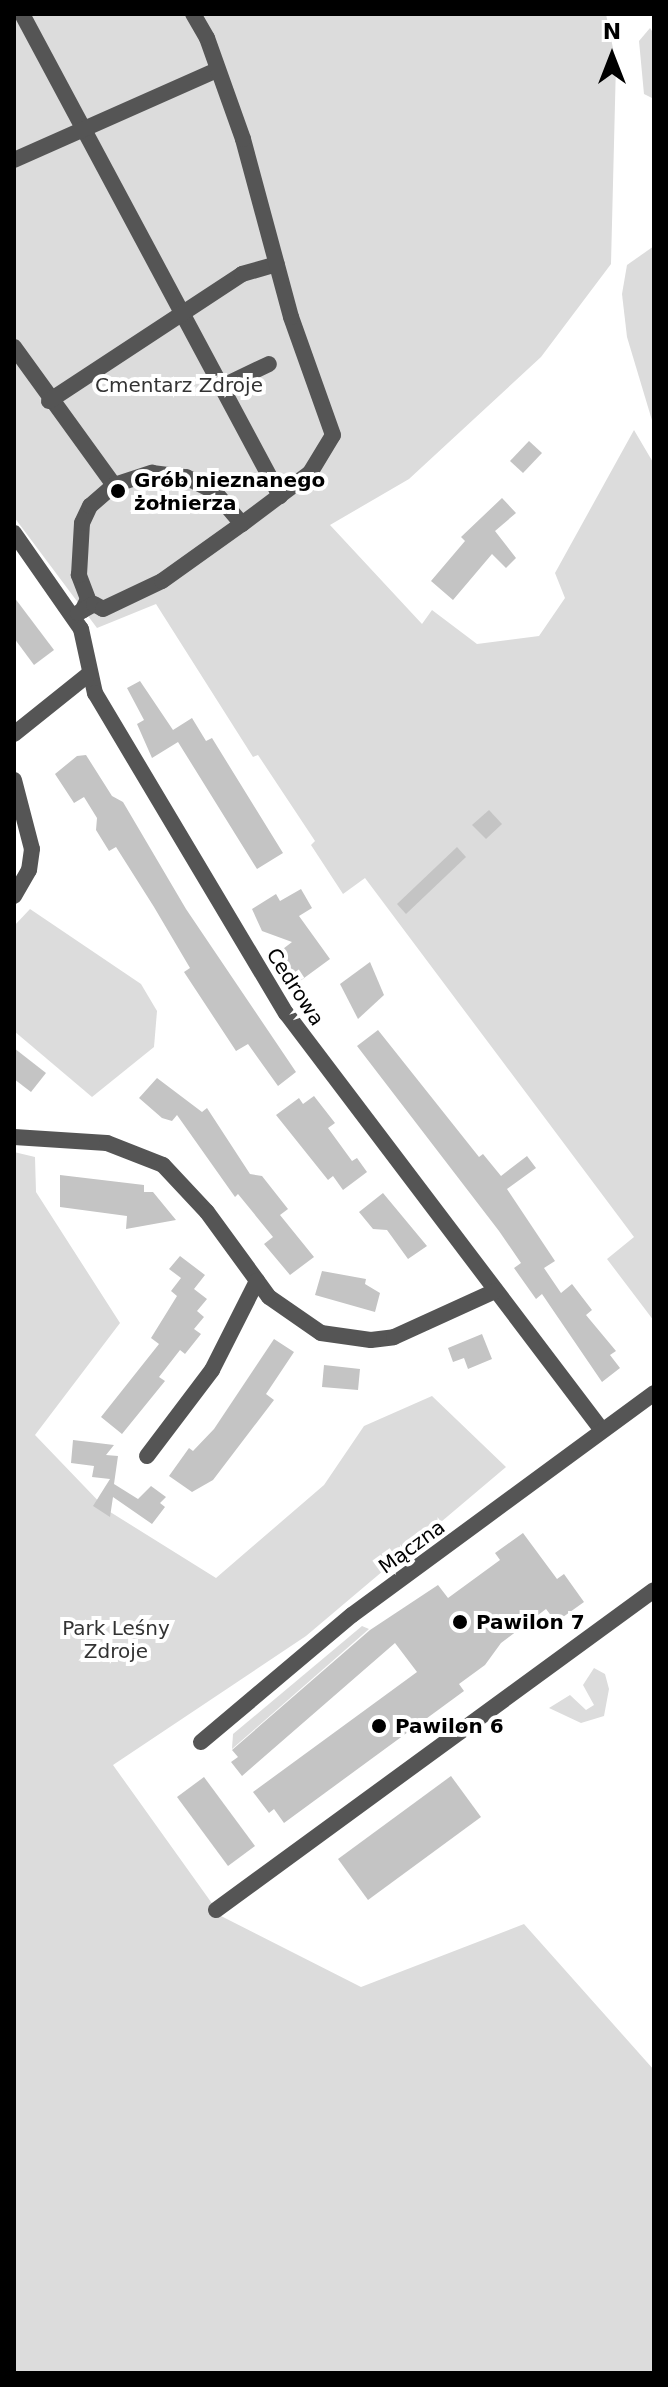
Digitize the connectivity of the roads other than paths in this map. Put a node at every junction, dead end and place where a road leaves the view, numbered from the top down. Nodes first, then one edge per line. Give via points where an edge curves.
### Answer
1 (22, 14) edge
2 (193, 14) edge
3 (217, 70) junction
4 (81, 127) junction
5 (14, 160) edge
6 (277, 264) junction
7 (179, 313) junction
8 (14, 347) edge
9 (269, 364) dead end
10 (221, 387) junction
11 (49, 401) junction
12 (114, 485) junction
13 (280, 496) junction
14 (242, 524) junction
15 (14, 533) edge
16 (78, 613) junction
17 (89, 674) junction
18 (14, 734) edge
19 (14, 780) edge
20 (14, 896) edge
21 (14, 1137) edge
22 (257, 1281) junction
23 (495, 1291) junction
24 (654, 1393) edge
25 (601, 1429) junction
26 (147, 1456) dead end
27 (654, 1590) edge
28 (201, 1742) dead end
29 (216, 1910) dead end

1 - 4 street
2 - 3 street
3 - 4 street
3 - 6 street via 243,139
4 - 5 street
4 - 7 street
6 - 7 street via 245,272
6 - 13 street via 333,435 310,473
7 - 10 street
7 - 11 street
8 - 11 street
9 - 10 street
10 - 13 street
11 - 12 street
12 - 14 street via 152,473 186,477 214,491
12 - 16 street via 90,506 82,523 79,575 88,599
13 - 14 street
14 - 16 street via 162,581 103,609 94,604
15 - 16 street, Cedrowa
16 - 17 street, Cedrowa
17 - 18 street
17 - 23 street, Cedrowa via 151,791 286,1013
19 - 20 street via 32,849 29,870
21 - 22 street via 107,1143 145,1154 181,1179
22 - 23 street via 301,1323 321,1333 371,1340 421,1327
22 - 26 street via 212,1370
23 - 25 street, Cedrowa
24 - 25 street, Mączna
25 - 28 street, Mączna via 352,1615
27 - 29 street

